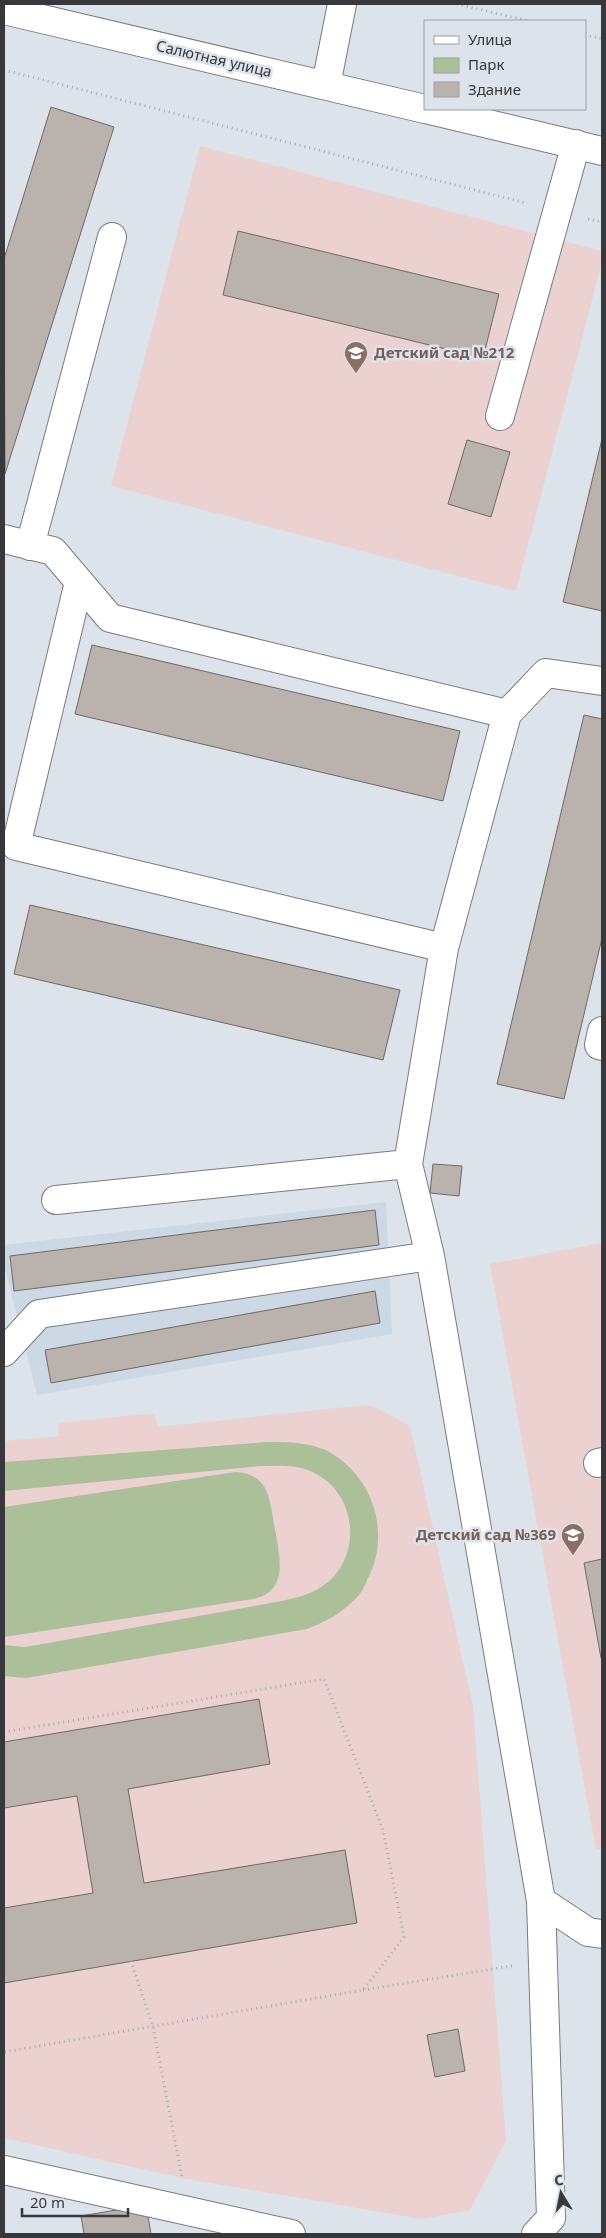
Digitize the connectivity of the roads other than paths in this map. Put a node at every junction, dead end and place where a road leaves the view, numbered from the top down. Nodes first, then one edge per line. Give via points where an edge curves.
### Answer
1 (342, 4) edge
2 (4, 10) edge
3 (326, 85) junction
4 (424, 109) edge
5 (429, 110) edge
6 (576, 144) junction
7 (602, 151) edge
8 (112, 237) dead end
9 (500, 416) dead end
10 (4, 539) edge
11 (30, 546) junction
12 (80, 582) junction
13 (602, 681) edge
14 (507, 714) junction
15 (444, 948) junction
16 (602, 1031) edge
17 (602, 1046) edge
18 (408, 1164) junction
19 (56, 1200) dead end
20 (430, 1256) junction
21 (4, 1352) edge
22 (540, 1901) junction
23 (602, 1934) edge
24 (4, 2170) edge
25 (188, 2222) edge
26 (291, 2234) edge
27 (536, 2234) edge

1 - 3 street
2 - 3 street, Салютная улица
3 - 4 street, Салютная улица
5 - 6 street, Салютная улица
6 - 7 street, Салютная улица
6 - 9 street
8 - 11 street
10 - 11 street
11 - 12 street via 53,551
12 - 14 street via 110,618
12 - 15 street via 16,846
13 - 14 street via 546,673
14 - 15 street
15 - 18 street
16 - 17 street via 599,1045
18 - 19 street
18 - 20 street
20 - 21 street via 39,1314
20 - 22 street
22 - 23 street via 588,1932
22 - 27 street via 551,2218
24 - 25 street
25 - 26 street

